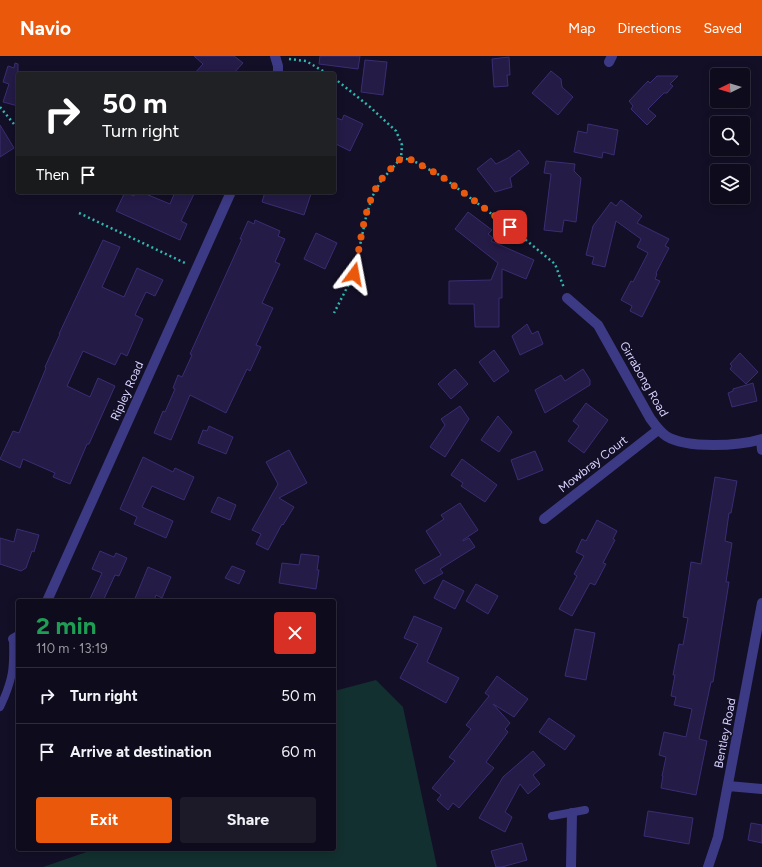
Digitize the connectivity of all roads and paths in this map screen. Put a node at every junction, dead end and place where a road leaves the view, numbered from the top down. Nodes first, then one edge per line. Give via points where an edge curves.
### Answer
1 (276, 58) edge
2 (278, 72) edge
3 (325, 72) edge
4 (336, 80) edge
5 (0, 108) edge
6 (16, 127) edge
7 (401, 158) junction
8 (230, 194) edge
9 (79, 213) dead end
10 (197, 269) junction
11 (567, 298) joint
12 (334, 313) dead end
13 (658, 430) junction
14 (762, 443) edge
15 (544, 519) dead end
16 (48, 599) edge
17 (762, 603) edge
18 (15, 637) edge
19 (0, 707) edge
20 (728, 786) junction
21 (762, 789) edge
22 (585, 810) dead end
23 (572, 813) junction
24 (552, 816) dead end
25 (571, 867) edge
26 (708, 867) edge

1 - 2 street
1 - 3 path via 306,61
4 - 7 path via 396,131 402,145
5 - 6 path
7 - 11 path via 412,160 441,176 555,264
7 - 12 path via 381,181 372,197 354,274
8 - 10 street, Ripley Road
9 - 10 path
10 - 16 street, Ripley Road
11 - 13 street, Girrabong Road via 598,325
13 - 14 street, Girrabong Road via 680,441 705,445
13 - 15 street, Mowbray Court
17 - 20 street, Bentley Road
18 - 19 lane via 11,680
20 - 21 street
20 - 26 street, Bentley Road via 718,836
22 - 23 lane
23 - 24 lane
23 - 25 street

